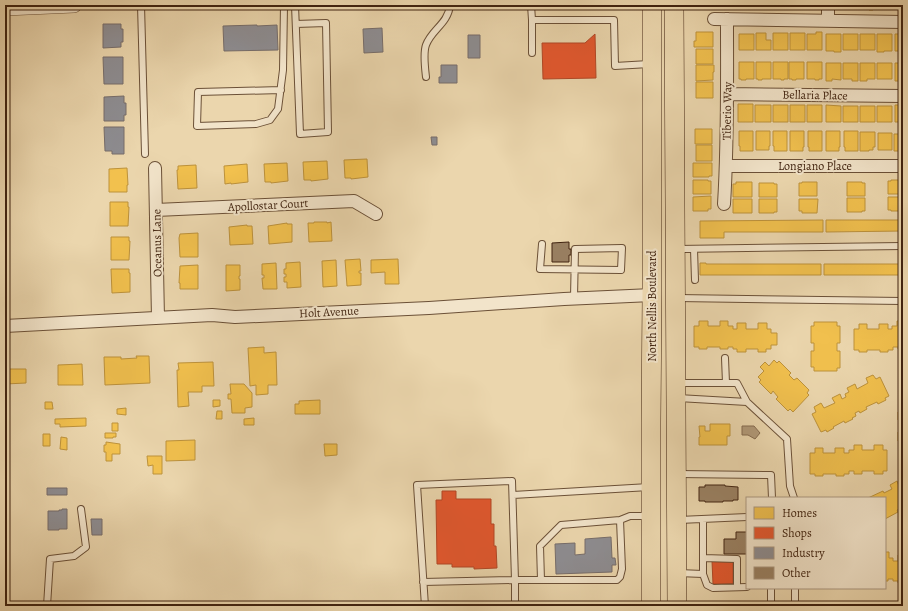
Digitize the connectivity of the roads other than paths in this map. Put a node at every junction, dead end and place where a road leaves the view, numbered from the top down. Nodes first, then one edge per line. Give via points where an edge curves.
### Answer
1 (74, 5) edge
2 (140, 5) edge
3 (284, 5) edge
4 (295, 5) edge
5 (450, 5) edge
6 (531, 5) edge
7 (652, 5) edge
8 (674, 5) edge
9 (828, 5) edge
10 (35, 6) edge
11 (5, 8) edge
12 (714, 19) dead end
13 (727, 19) junction
14 (532, 20) junction
15 (828, 21) junction
16 (903, 22) edge
17 (296, 24) junction
18 (532, 53) dead end
19 (652, 64) junction
20 (426, 77) dead end
21 (281, 90) junction
22 (727, 94) junction
23 (903, 96) edge
24 (145, 154) dead end
25 (726, 166) junction
26 (903, 166) edge
27 (155, 168) dead end
28 (724, 204) dead end
29 (156, 210) junction
30 (376, 214) dead end
31 (542, 244) dead end
32 (903, 246) edge
33 (675, 249) junction
34 (694, 249) junction
35 (575, 270) junction
36 (695, 280) dead end
37 (652, 295) junction
38 (574, 298) junction
39 (675, 298) junction
40 (903, 301) edge
41 (158, 318) junction
42 (5, 326) edge
43 (725, 358) dead end
44 (726, 383) junction
45 (676, 391) junction
46 (747, 402) junction
47 (676, 474) junction
48 (651, 487) junction
49 (513, 494) junction
50 (772, 497) edge
51 (794, 497) edge
52 (81, 509) dead end
53 (651, 515) junction
54 (746, 517) edge
55 (703, 519) junction
56 (620, 520) junction
57 (676, 520) junction
58 (703, 558) junction
59 (677, 573) junction
60 (703, 574) junction
61 (515, 580) junction
62 (541, 580) junction
63 (423, 582) junction
64 (737, 587) junction
65 (746, 587) edge
66 (771, 589) edge
67 (794, 589) edge
68 (47, 606) edge
69 (425, 606) edge
70 (515, 606) edge
71 (651, 606) edge
72 (677, 606) edge
73 (771, 606) edge
74 (795, 606) edge

1 - 10 street
2 - 24 lane
3 - 21 lane
4 - 17 lane
5 - 20 lane via 448,16 433,33 426,47
6 - 14 lane
7 - 19 main road, North Nellis Boulevard
8 - 33 main road, North Nellis Boulevard
9 - 15 street
10 - 11 street
12 - 13 street
13 - 15 street
13 - 22 street, Tiberio Way
14 - 18 lane
14 - 19 lane via 614,20 615,66
15 - 16 street
17 - 17 lane via 300,134 328,132 326,23
19 - 37 main road, North Nellis Boulevard
21 - 21 lane via 278,109 270,120 256,124 197,126 198,92
22 - 23 street, Bellaria Place
22 - 25 street, Tiberio Way
25 - 26 street, Longiano Place
25 - 28 street, Tiberio Way
27 - 29 street, Oceanus Lane
29 - 30 street, Apollostar Court via 354,202
29 - 41 street, Oceanus Lane
31 - 35 lane via 540,269
32 - 34 lane
33 - 34 lane
33 - 39 main road, North Nellis Boulevard
34 - 36 lane
35 - 35 lane via 575,249 622,248 621,270
35 - 38 lane
37 - 38 street, Holt Avenue
37 - 48 main road, North Nellis Boulevard
38 - 41 street, Holt Avenue via 429,308
39 - 40 lane
39 - 45 main road, North Nellis Boulevard
41 - 42 street, Holt Avenue
43 - 44 lane
44 - 45 lane
44 - 46 lane via 737,383
45 - 46 lane
45 - 47 main road, North Nellis Boulevard
46 - 51 lane via 787,439 790,486
47 - 50 lane via 771,475
47 - 57 main road, North Nellis Boulevard
48 - 49 lane
48 - 53 main road, North Nellis Boulevard
49 - 61 lane
49 - 63 lane via 512,481 417,485
52 - 68 lane via 86,547 74,556 50,559
53 - 56 lane via 630,516
53 - 71 main road, North Nellis Boulevard
54 - 55 lane
55 - 57 lane
55 - 58 lane
56 - 62 lane via 561,526 540,546
56 - 62 lane via 622,569 617,580
57 - 59 main road, North Nellis Boulevard
58 - 60 lane
58 - 64 lane via 737,559
59 - 60 lane
59 - 72 main road, North Nellis Boulevard
60 - 64 lane via 707,585 713,588
61 - 62 lane
61 - 63 lane
61 - 70 lane
63 - 69 lane
64 - 65 lane
66 - 73 lane
67 - 74 lane

